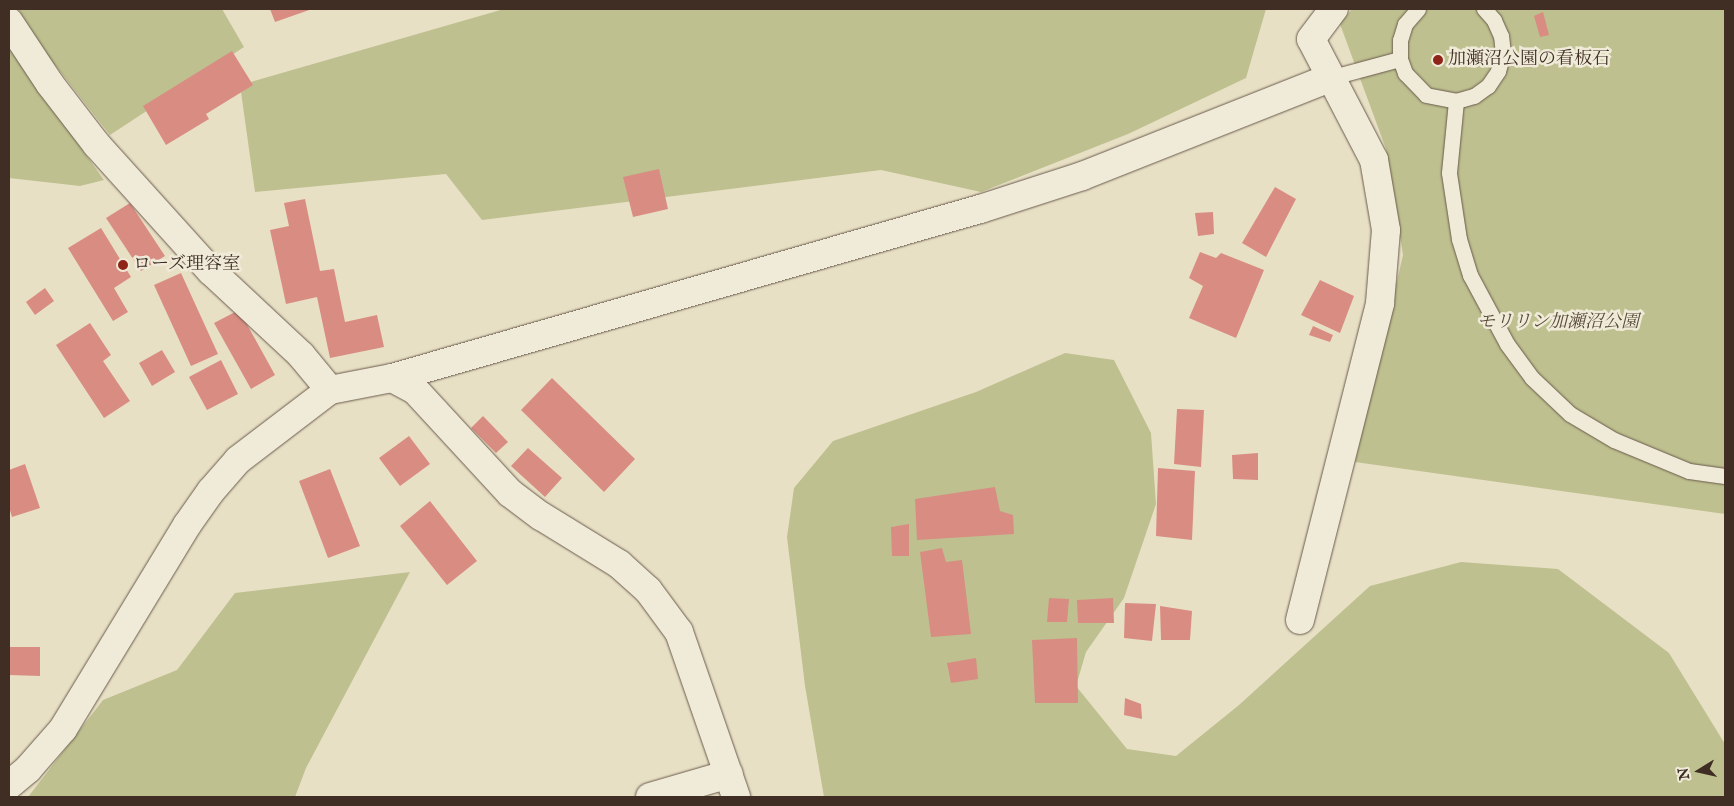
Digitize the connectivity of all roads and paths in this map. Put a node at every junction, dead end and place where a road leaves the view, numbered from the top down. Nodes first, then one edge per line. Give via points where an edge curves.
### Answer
1 (1334, 9) edge
2 (1418, 9) edge
3 (1484, 9) edge
4 (9, 22) edge
5 (1400, 59) junction
6 (1329, 78) junction
7 (1456, 101) junction
8 (392, 378) junction
9 (330, 390) junction
10 (1725, 476) edge
11 (1300, 620) dead end
12 (9, 785) edge
13 (733, 785) edge
14 (650, 797) edge

1 - 6 street via 1312,39
2 - 5 lane via 1405,24 1400,40
3 - 7 lane via 1494,20 1501,36 1503,54 1498,71 1488,86 1474,96
4 - 9 street via 50,84 97,145 211,271 302,355
5 - 6 lane
5 - 7 lane via 1414,86 1441,100
6 - 8 street via 1082,176 980,210
6 - 11 street via 1374,160 1386,230 1380,303
7 - 10 lane via 1449,173 1454,216 1470,275 1507,344 1532,378 1570,414 1614,440 1689,471
8 - 9 street
8 - 13 street via 416,390 510,493 619,564 648,590 679,632
9 - 12 street via 238,460 211,491 186,524 63,729 28,769
13 - 14 street

